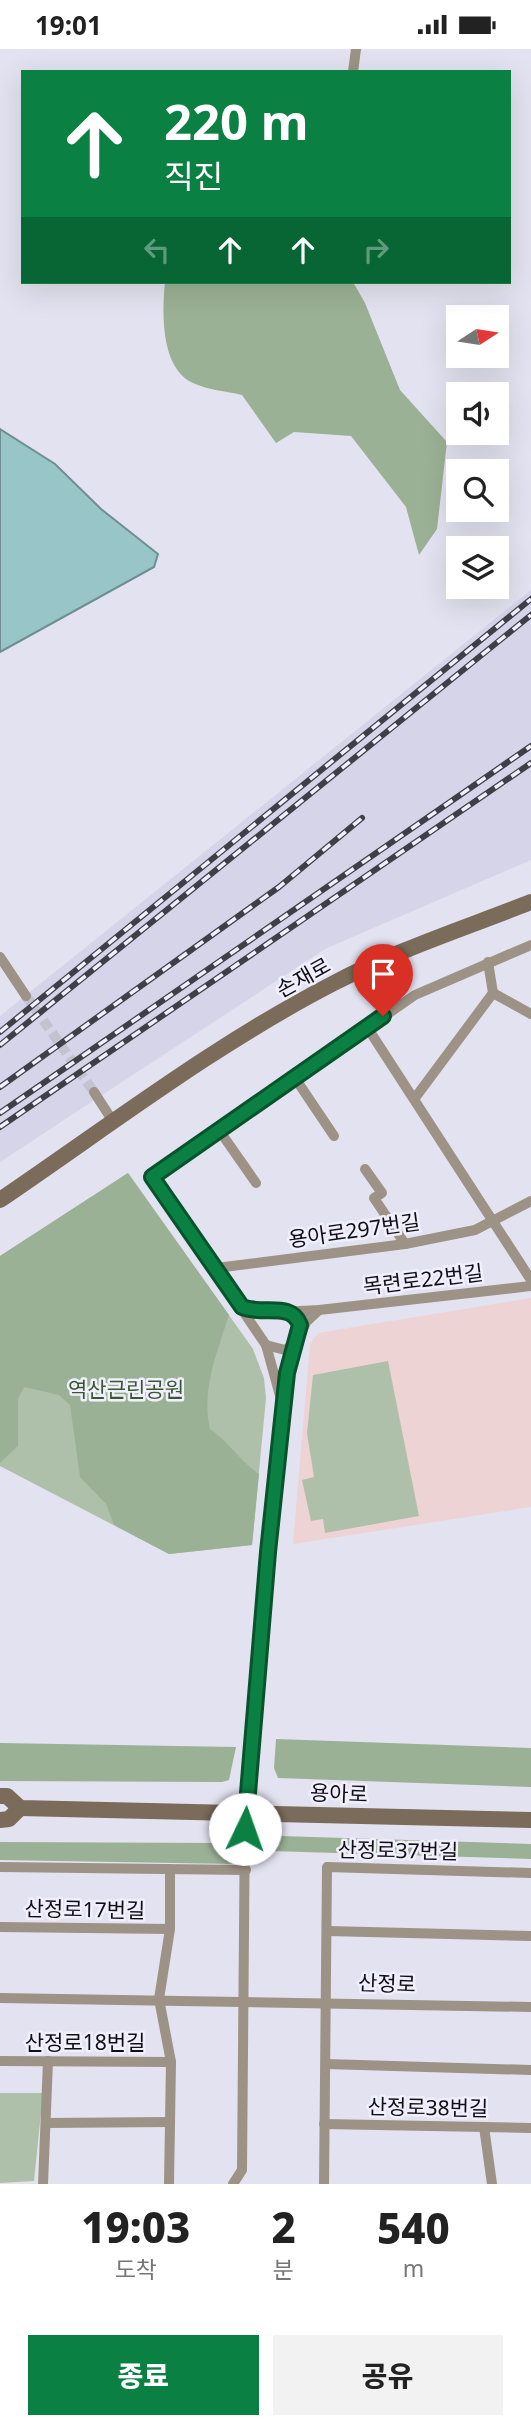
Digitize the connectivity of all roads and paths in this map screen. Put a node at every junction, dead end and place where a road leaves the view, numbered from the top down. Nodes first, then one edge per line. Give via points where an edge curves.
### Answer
1 (356, 49) edge
2 (354, 70) edge
3 (531, 902) edge
4 (531, 945) edge
5 (0, 957) edge
6 (488, 962) junction
7 (493, 993) junction
8 (26, 996) tunnel mouth
9 (531, 1014) edge
10 (367, 1027) junction
11 (295, 1078) junction
12 (94, 1092) tunnel mouth
13 (415, 1098) junction
14 (114, 1123) junction
15 (219, 1130) junction
16 (334, 1136) dead end
17 (365, 1169) dead end
18 (256, 1184) dead end
19 (0, 1200) edge
20 (531, 1201) edge
21 (494, 1220) junction
22 (405, 1244) junction
23 (216, 1268) junction
24 (531, 1280) edge
25 (531, 1286) edge
26 (242, 1307) junction
27 (285, 1310) junction
28 (319, 1310) junction
29 (272, 1311) junction
30 (298, 1339) junction
31 (264, 1342) junction
32 (285, 1416) junction
33 (0, 1796) edge
34 (20, 1808) junction
35 (245, 1812) junction
36 (0, 1819) edge
37 (531, 1820) edge
38 (0, 1867) edge
39 (170, 1869) junction
40 (246, 1870) junction
41 (531, 1873) edge
42 (0, 1927) edge
43 (170, 1929) junction
44 (327, 1931) junction
45 (531, 1936) edge
46 (0, 1997) edge
47 (159, 1999) junction
48 (242, 2000) junction
49 (326, 2001) junction
50 (531, 2007) edge
51 (0, 2061) edge
52 (48, 2061) junction
53 (171, 2062) junction
54 (326, 2064) junction
55 (531, 2070) edge
56 (46, 2123) junction
57 (170, 2123) junction
58 (324, 2124) junction
59 (484, 2127) junction
60 (531, 2128) edge
61 (43, 2184) edge
62 (169, 2184) edge
63 (233, 2184) edge
64 (324, 2184) edge
65 (492, 2184) edge

1 - 2 street
3 - 14 main road, 손재로 via 333,983 242,1037
4 - 6 street
5 - 8 street
6 - 7 street
6 - 10 street via 415,995
7 - 9 street
7 - 13 street
10 - 11 street
10 - 13 street
11 - 15 street
11 - 16 street
12 - 14 street
13 - 21 street
14 - 19 main road, 손재로
15 - 18 street
15 - 23 street via 152,1177
17 - 22 street via 382,1193 374,1198
20 - 21 street, 용아로297번길
21 - 22 street, 용아로297번길 via 475,1230
21 - 24 street
22 - 23 street, 용아로297번길
23 - 26 street
25 - 28 street, 목련로22번길
26 - 29 street
26 - 31 street
27 - 28 street, 목련로22번길
27 - 29 street
27 - 30 street via 298,1320
28 - 30 street
29 - 31 street via 260,1326
30 - 31 street via 285,1350
30 - 32 street via 287,1373
31 - 32 street
32 - 35 street
33 - 34 main road, 용아로 via 7,1796
34 - 35 main road, 용아로
34 - 36 main road, 용아로 via 9,1819
35 - 37 main road, 용아로
35 - 40 street
38 - 39 street, 산정로17번길
39 - 40 street, 산정로17번길
39 - 43 street
40 - 48 street
41 - 44 street, 산정로37번길 via 327,1867
42 - 43 street, 산정로17번길
43 - 47 street
44 - 45 street
44 - 49 street, 산정로37번길
46 - 47 street, 산정로
47 - 48 street, 산정로
47 - 53 street
48 - 49 street, 산정로
48 - 63 street via 242,2170
49 - 50 street, 산정로
49 - 54 street
51 - 52 street, 산정로18번길
52 - 53 street, 산정로18번길
52 - 56 street
53 - 57 street
54 - 55 street, 산정로38번길
54 - 58 street
56 - 57 street
56 - 61 street
57 - 62 street
58 - 59 street, 산정로38번길
58 - 64 street
59 - 60 street, 산정로38번길
59 - 65 street

